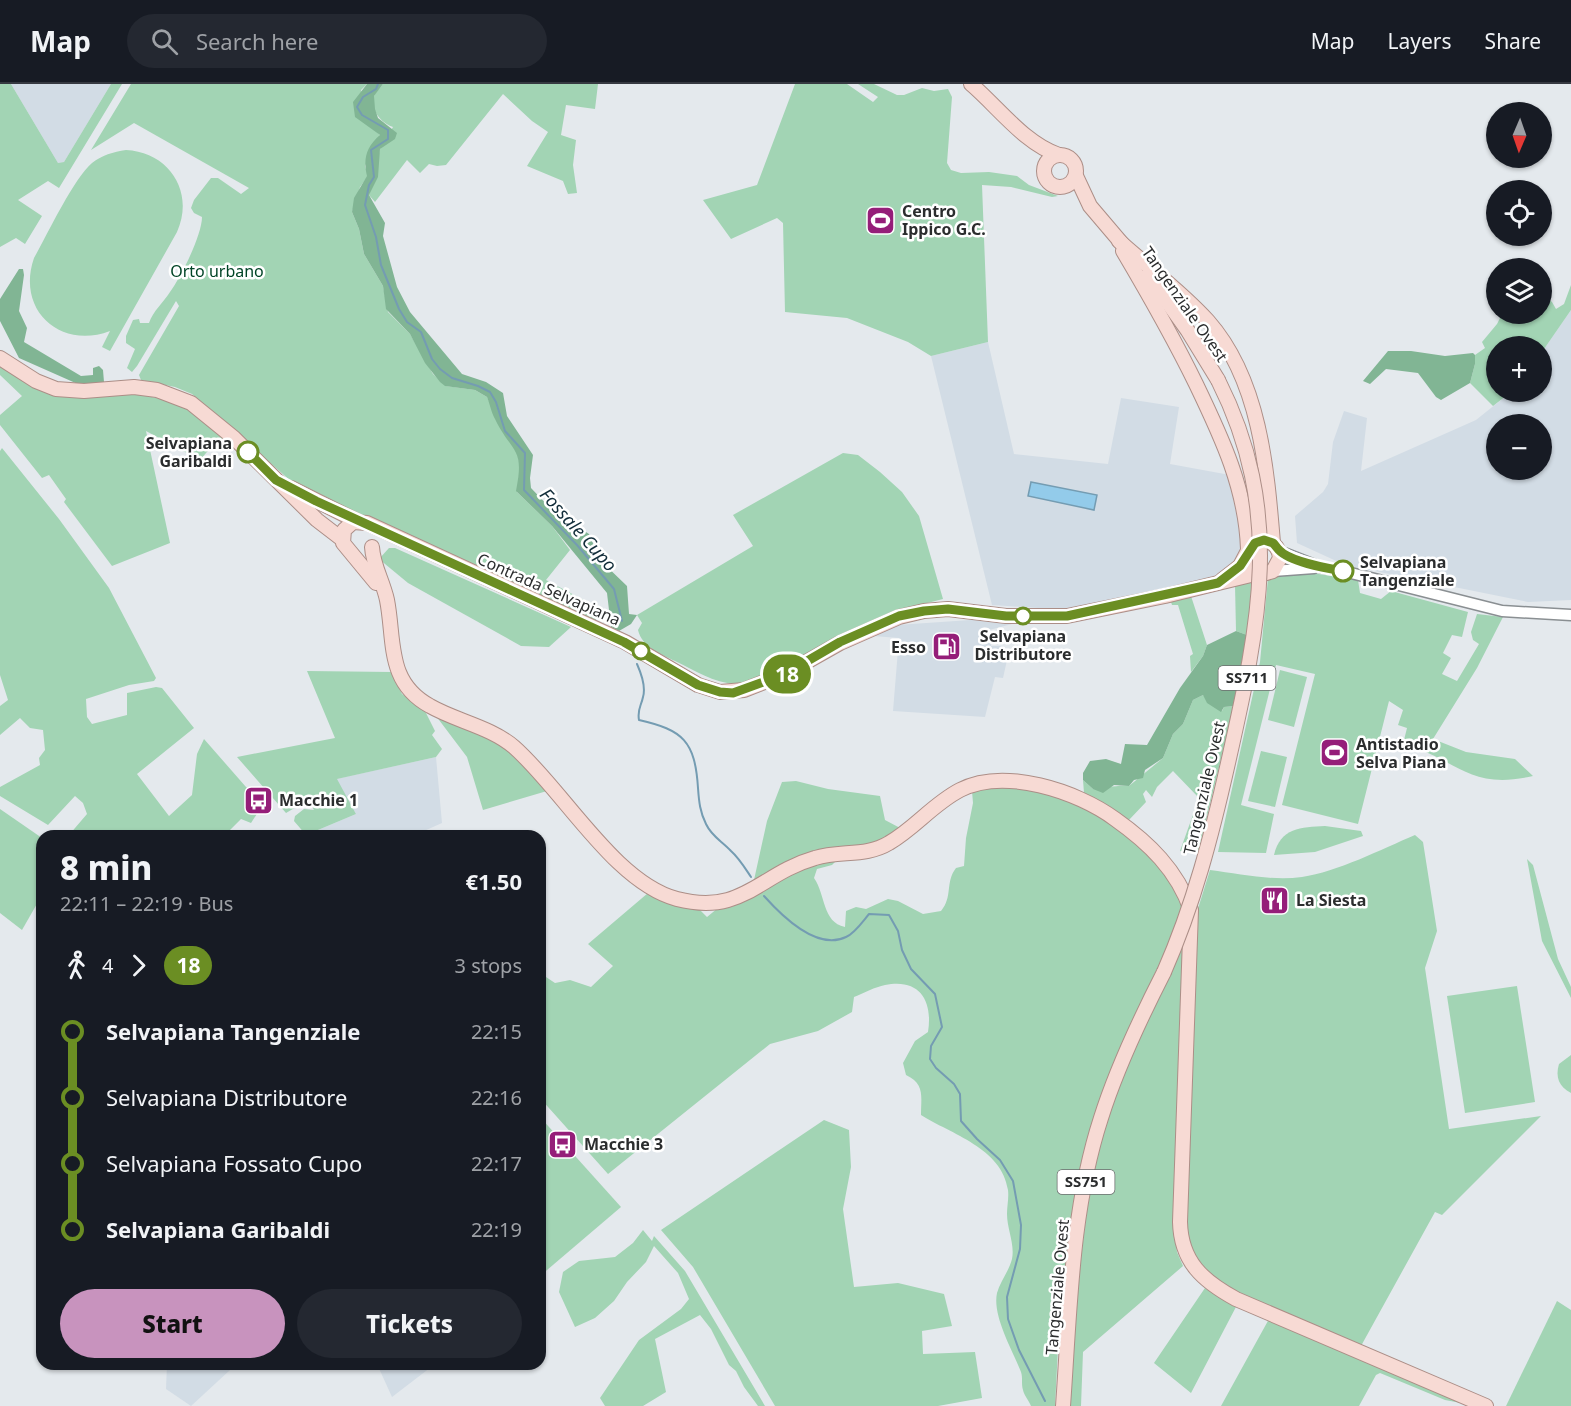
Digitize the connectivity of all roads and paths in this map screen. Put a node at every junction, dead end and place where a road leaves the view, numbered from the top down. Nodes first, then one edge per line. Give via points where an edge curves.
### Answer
1 (971, 84) edge
2 (1028, 137) junction
3 (1059, 155) junction
4 (1044, 167) junction
5 (1076, 176) junction
6 (1062, 188) junction
7 (1090, 206) junction
8 (1119, 241) junction
9 (0, 358) edge
10 (276, 480) junction
11 (363, 523) junction
12 (346, 545) junction
13 (373, 545) junction
14 (413, 545) junction
15 (1276, 547) junction
16 (1247, 552) junction
17 (1320, 567) junction
18 (1273, 571) junction
19 (1259, 573) junction
20 (1218, 583) junction
21 (386, 597) junction
22 (1571, 615) edge
23 (1164, 972) joint
24 (1063, 1406) edge
25 (1486, 1406) edge

1 - 2 main road
2 - 3 main road
2 - 4 main road
3 - 4 main road
3 - 5 main road via 1073,161
4 - 6 main road via 1046,180
5 - 6 main road
5 - 7 main road, Tangenziale Ovest / SS711
6 - 7 main road, Tangenziale Ovest / SS711
7 - 8 main road, Tangenziale Ovest / SS711
8 - 15 main road via 1208,321 1229,352 1257,426
8 - 16 main road via 1173,337 1230,459 1242,493
8 - 23 main road, Tangenziale Ovest / SS711, bridge via 1154,282 1218,380 1243,439 1255,489 1260,554 1251,662 1200,878
9 - 10 main road via 56,389 134,387 157,390 191,403
10 - 11 main road, Contrada Selvapiana
10 - 12 main road
11 - 12 main road via 345,527
11 - 13 main road via 375,533
11 - 14 main road, Contrada Selvapiana
12 - 13 main road via 361,554
12 - 21 main road
13 - 14 main road, Contrada Selvapiana
13 - 21 main road via 373,561
14 - 20 main road, Contrada Selvapiana via 624,642 698,685 733,693 785,674 840,642 899,616 948,609 1006,616 1067,616
15 - 16 main road via 1259,541
15 - 17 street
15 - 18 main road via 1280,562
16 - 19 main road via 1250,567
16 - 20 main road, Contrada Selvapiana via 1232,574
17 - 18 street
17 - 22 street via 1502,611
18 - 19 main road
19 - 20 main road, Contrada Selvapiana
21 - 25 main road via 393,653 405,686 430,706 512,745 642,883 676,899 730,902 811,859 877,849 961,789 996,780 1027,782 1073,796 1128,828 1167,865 1191,910 1180,1222 1189,1259 1212,1286 1236,1299
23 - 24 main road, Tangenziale Ovest / SS751 via 1129,1040 1100,1119 1075,1242

